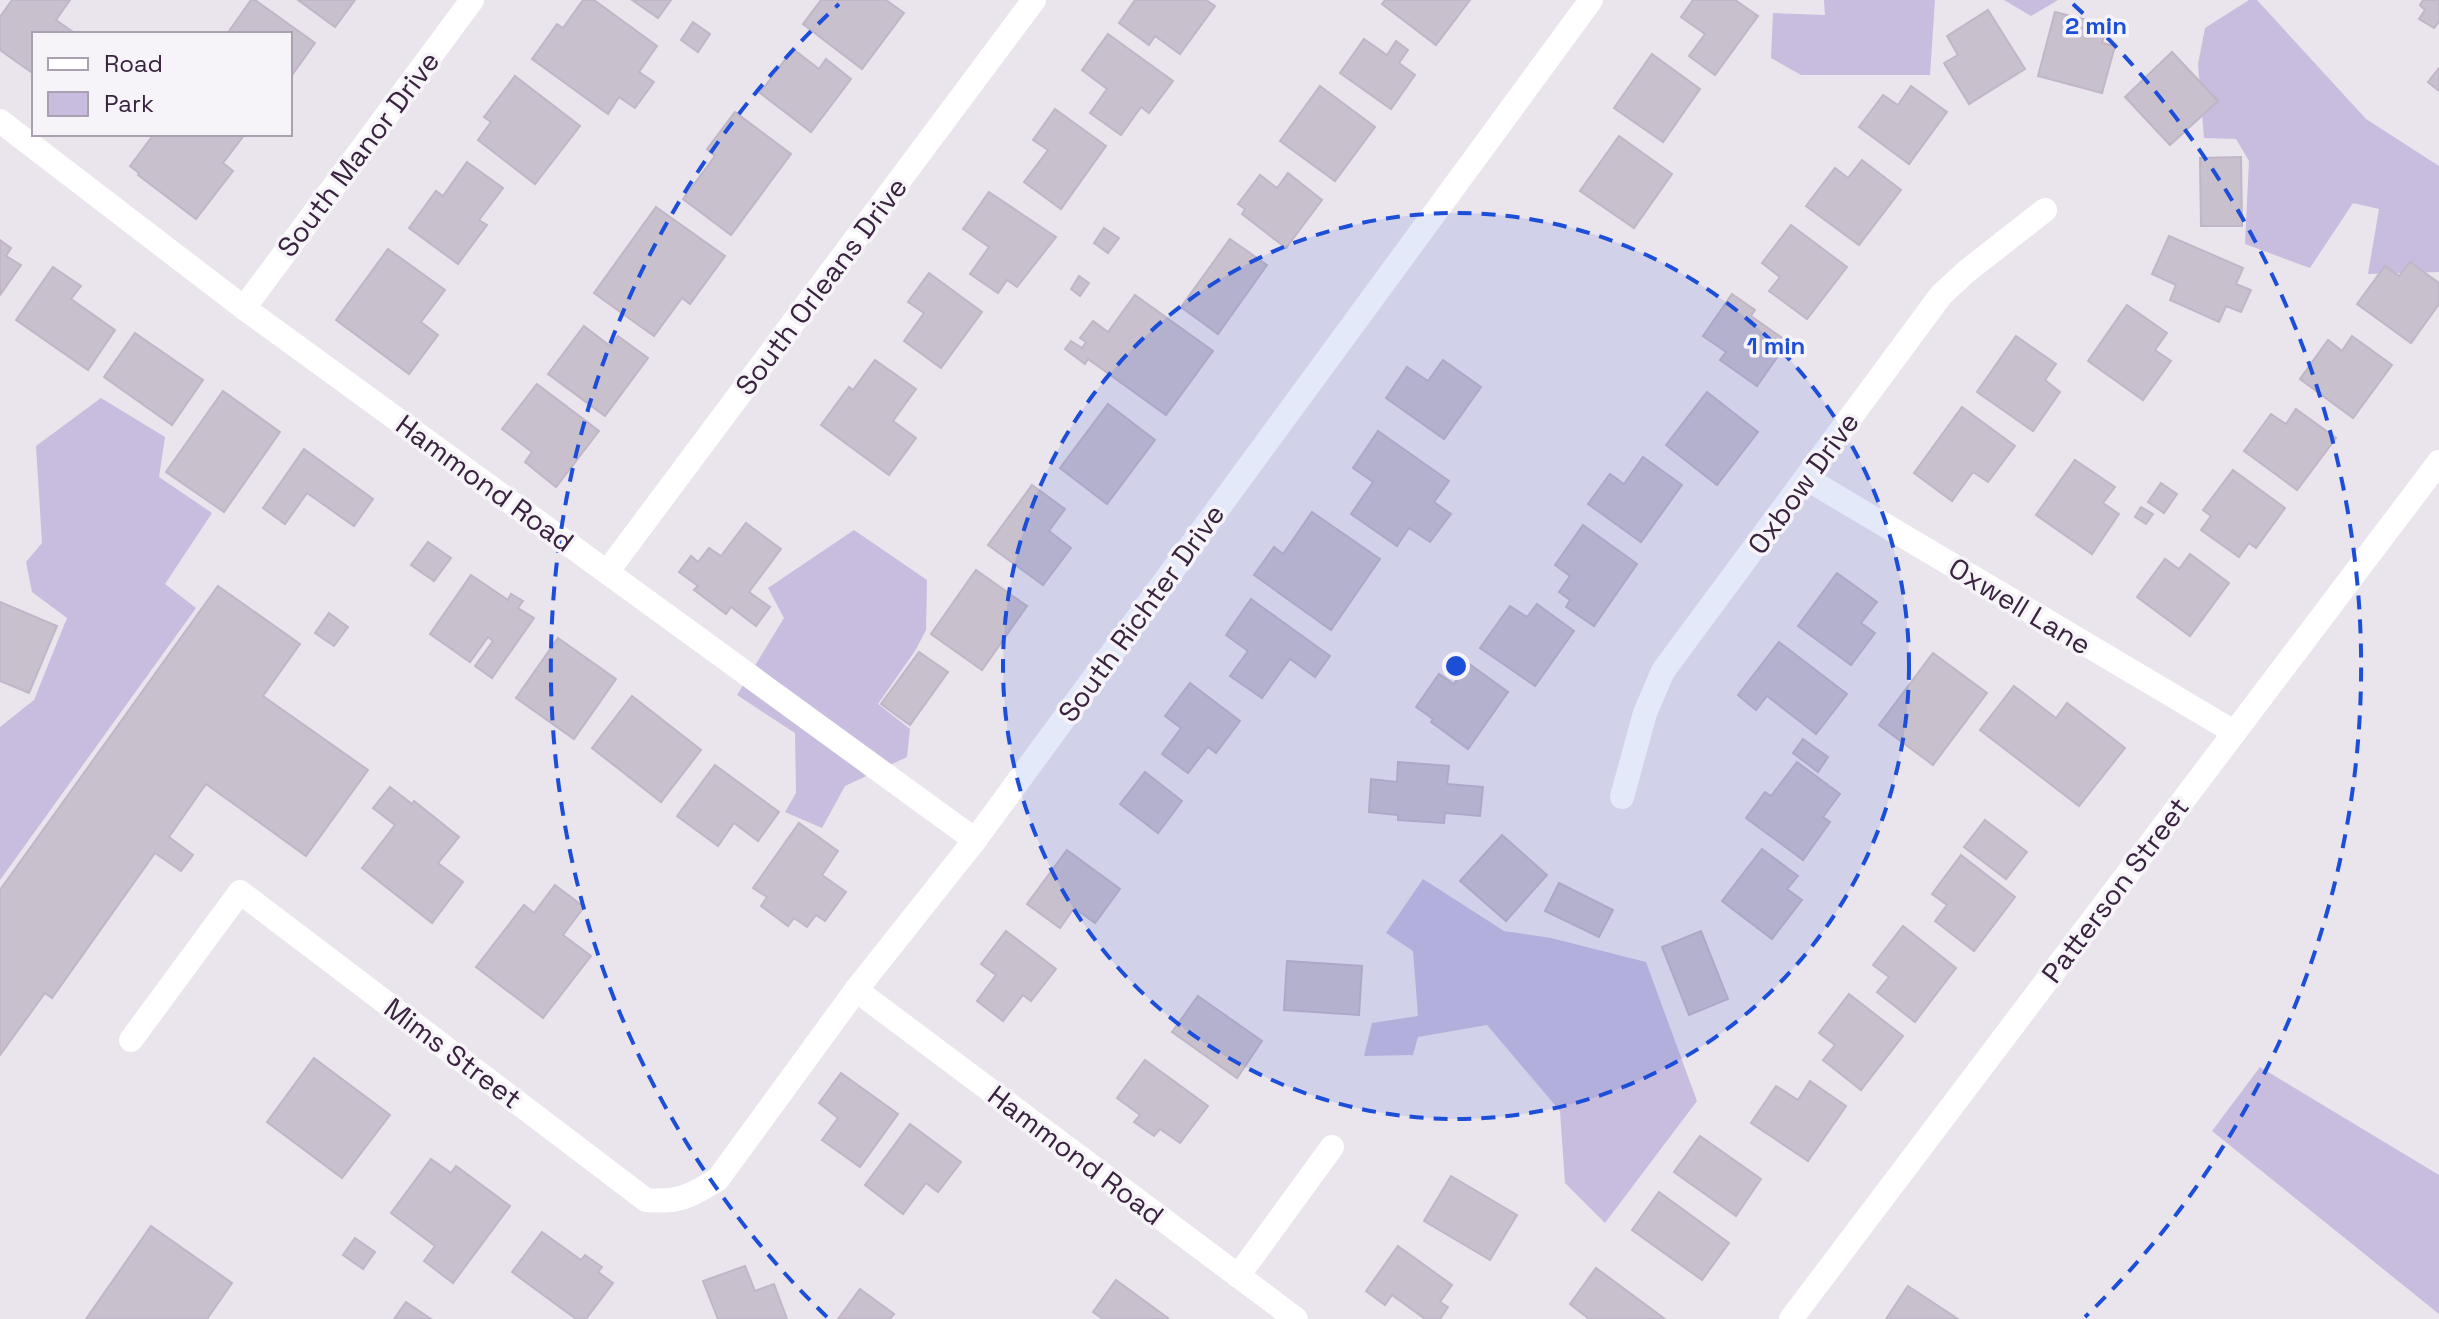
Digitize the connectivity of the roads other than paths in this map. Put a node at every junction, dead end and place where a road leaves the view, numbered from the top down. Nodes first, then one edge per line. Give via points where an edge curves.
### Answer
1 (472, 0) edge
2 (1034, 0) edge
3 (1591, 0) edge
4 (0, 121) edge
5 (2045, 210) dead end
6 (244, 308) junction
7 (2439, 462) edge
8 (1807, 479) junction
9 (607, 572) junction
10 (2234, 732) junction
11 (1622, 797) dead end
12 (975, 840) junction
13 (856, 990) junction
14 (131, 1040) dead end
15 (1332, 1147) dead end
16 (670, 1202) joint
17 (1238, 1276) junction
18 (1296, 1319) edge
19 (1791, 1319) edge

1 - 6 street, South Manor Drive
2 - 9 street, South Orleans Drive
3 - 12 street, South Richter Drive
4 - 6 street, Hammond Road
5 - 8 street, Oxbow Drive via 1941,295
6 - 9 street, Hammond Road
7 - 10 street, Patterson Street
8 - 10 street, Oxwell Lane
8 - 11 street, Oxbow Drive via 1663,671 1645,713
9 - 12 street, Hammond Road
10 - 19 street, Patterson Street
12 - 13 street, South Richter Drive
13 - 16 street, South Richter Drive via 718,1179 692,1196
13 - 17 street, Hammond Road
14 - 16 street, Mims Street via 240,892 646,1200
15 - 17 street
17 - 18 street, Hammond Road

